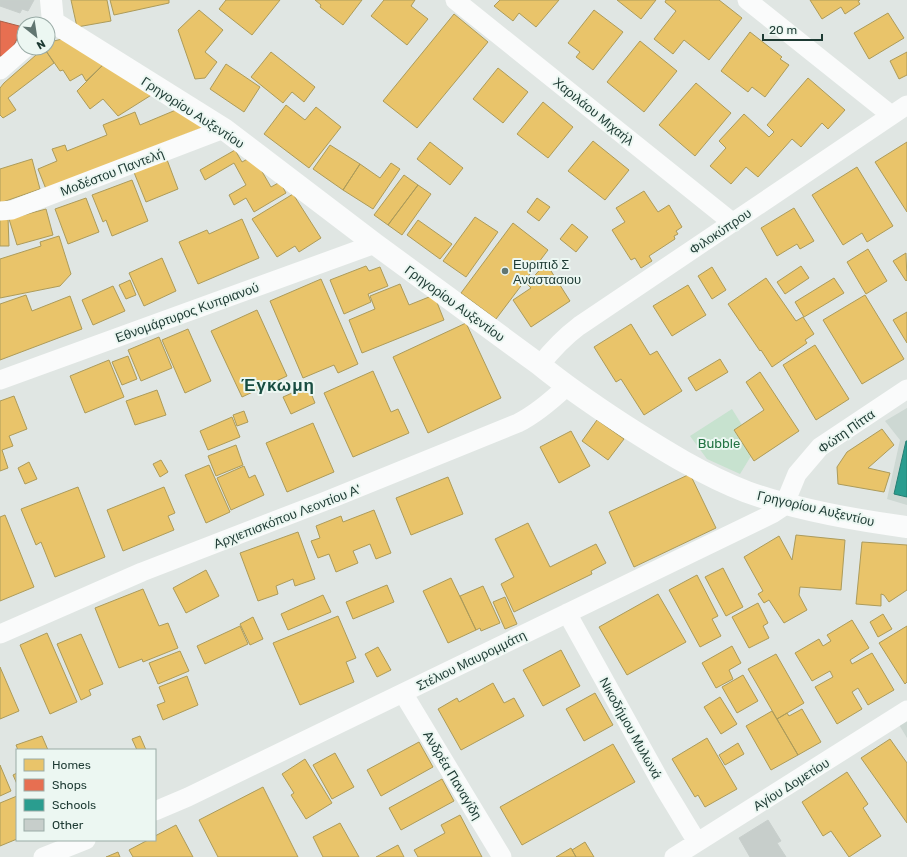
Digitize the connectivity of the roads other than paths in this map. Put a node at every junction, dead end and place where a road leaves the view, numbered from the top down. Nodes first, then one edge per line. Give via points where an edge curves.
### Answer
1 (51, 0) edge
2 (455, 0) edge
3 (748, 0) edge
4 (50, 16) edge
5 (56, 28) edge
6 (16, 56) edge
7 (1, 68) edge
8 (907, 105) edge
9 (891, 115) junction
10 (224, 129) junction
11 (0, 211) edge
12 (733, 223) junction
13 (375, 244) junction
14 (540, 365) junction
15 (0, 380) edge
16 (566, 387) junction
17 (907, 389) edge
18 (785, 503) junction
19 (907, 527) edge
20 (567, 613) junction
21 (0, 634) edge
22 (403, 693) junction
23 (907, 710) edge
24 (156, 811) edge
25 (83, 841) edge
26 (697, 842) junction
27 (43, 857) edge
28 (502, 857) edge
29 (674, 857) edge

1 - 4 street, Γρηγορίου Αυξεντίου
2 - 12 street, Χαριλάου Μιχαήλ
3 - 9 street
5 - 10 street, Γρηγορίου Αυξεντίου
6 - 7 street
8 - 9 street, Φιλοκύπρου
9 - 12 street, Φιλοκύπρου
10 - 11 street, Μοδέστου Παντελή via 12,210
10 - 13 street, Γρηγορίου Αυξεντίου
12 - 14 street, Φιλοκύπρου via 565,336
13 - 14 street, Γρηγορίου Αυξεντίου
13 - 15 street, Εθνομάρτυρος Κυπριανού
14 - 16 street, Γρηγορίου Αυξεντίου
16 - 18 street, Γρηγορίου Αυξεντίου via 666,452 747,492
16 - 21 street, Αρχιεπισκόπου Λεοντίου Α' via 549,403 518,423 142,572
17 - 18 street, Φώτη Πίττα via 820,447 797,474
18 - 19 street, Γρηγορίου Αυξεντίου via 864,521
18 - 20 street, Στέλιου Μαυρομμάτη via 772,514
20 - 22 street, Στέλιου Μαυρομμάτη
20 - 26 street, Νικοδήμου Μυλωνά
22 - 24 street, Στέλιου Μαυρομμάτη
22 - 28 street, Ανδρέα Παναγίδη
23 - 26 street, Αγίου Δομετίου
25 - 27 street
26 - 29 street, Αγίου Δομετίου

